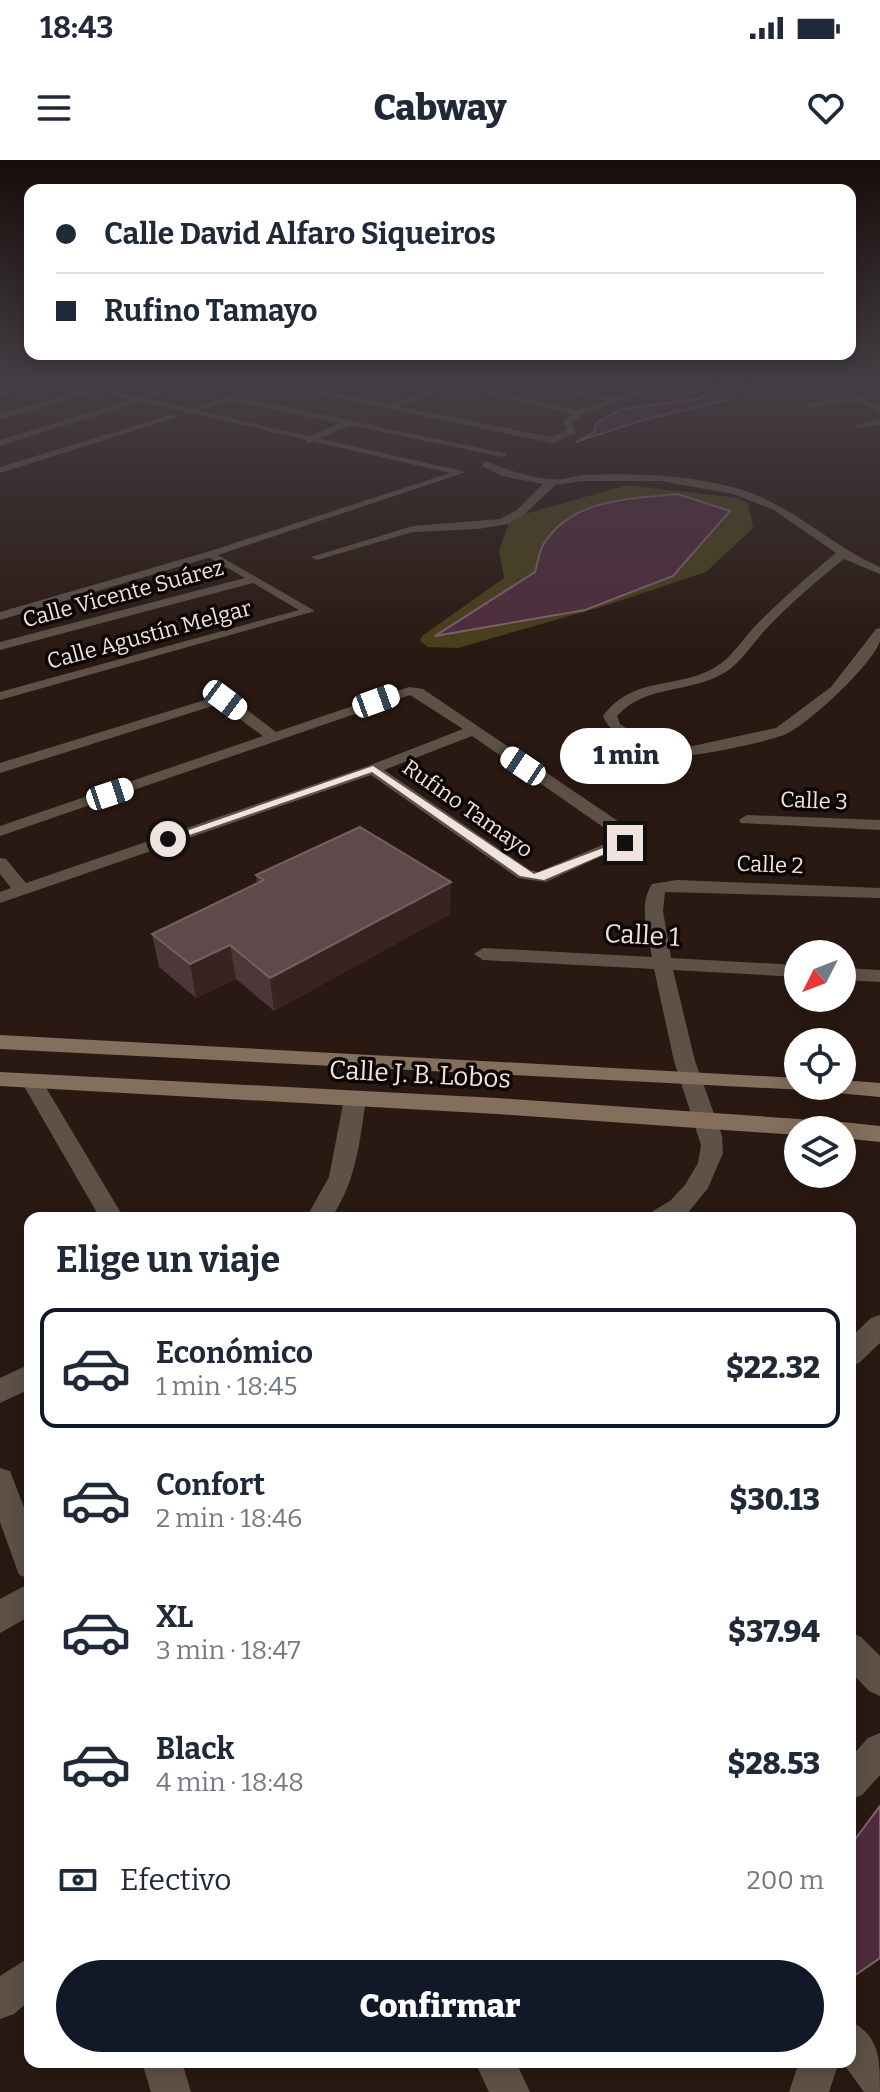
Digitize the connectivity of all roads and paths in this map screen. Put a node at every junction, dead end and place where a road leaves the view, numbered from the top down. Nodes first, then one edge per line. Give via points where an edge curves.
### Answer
1 (463, 470) edge
2 (493, 470) edge
3 (467, 471) junction
4 (501, 476) junction
5 (552, 483) junction
6 (537, 491) junction
7 (844, 553) junction
8 (211, 554) junction
9 (317, 557) dead end
10 (880, 571) edge
11 (256, 579) junction
12 (0, 616) edge
13 (880, 632) edge
14 (0, 646) edge
15 (0, 696) edge
16 (471, 731) junction
17 (275, 738) junction
18 (0, 768) edge
19 (373, 769) junction
20 (747, 820) dead end
21 (880, 825) edge
22 (0, 831) edge
23 (0, 863) edge
24 (22, 890) junction
25 (880, 893) edge
26 (0, 898) edge
27 (483, 954) dead end
28 (661, 961) junction
29 (784, 970) edge
30 (856, 975) edge
31 (880, 976) edge
32 (0, 1042) edge
33 (0, 1079) edge
34 (690, 1079) junction
35 (32, 1081) junction
36 (784, 1084) edge
37 (856, 1089) edge
38 (880, 1090) edge
39 (355, 1099) junction
40 (705, 1119) junction
41 (784, 1125) edge
42 (856, 1132) edge
43 (880, 1134) edge
44 (108, 1212) edge
45 (323, 1212) edge
46 (673, 1212) edge
47 (880, 1326) edge
48 (856, 1349) edge
49 (24, 1379) edge
50 (0, 1391) edge
51 (0, 1481) edge
52 (24, 1547) edge
53 (24, 1602) edge
54 (0, 1617) edge
55 (856, 1654) edge
56 (880, 1680) edge
57 (880, 1750) edge
58 (856, 1776) edge
59 (24, 1981) edge
60 (0, 2000) edge
61 (856, 2049) edge
62 (164, 2068) edge
63 (498, 2068) edge
64 (817, 2068) edge
65 (880, 2080) edge
66 (171, 2092) edge
67 (510, 2092) edge
68 (809, 2092) edge

1 - 3 street
2 - 4 street
3 - 4 street
3 - 8 street
4 - 5 street
4 - 6 street
5 - 6 street
5 - 7 street via 674,478 720,487 778,508
6 - 9 street via 518,515 501,521 413,529
7 - 10 street
7 - 13 street via 797,590 729,665 708,677 669,683 616,705 610,716 614,726 634,739 688,751 781,731 836,690
8 - 11 street
8 - 12 street
11 - 14 street, Calle Vicente Suárez
11 - 15 street, Calle Agustín Melgar via 309,611
16 - 17 street via 418,692 409,691
16 - 19 street
16 - 19 street, Rufino Tamayo via 628,840 533,877
17 - 18 street via 218,700
17 - 22 street
19 - 24 street
20 - 21 street, Calle 3
23 - 24 street
24 - 26 street
25 - 28 street, Calle 2 via 658,888 653,900
27 - 28 street, Calle 1
28 - 29 street, Calle 1
28 - 34 street
30 - 31 street
32 - 34 main road, Calle J. B. Lobos
33 - 35 main road, Calle J. B. Lobos
34 - 36 main road, Calle J. B. Lobos
34 - 40 street
35 - 39 main road, Calle J. B. Lobos
35 - 44 street
37 - 38 main road
39 - 40 main road, Calle J. B. Lobos
39 - 45 street via 343,1168
40 - 41 main road, Calle J. B. Lobos
40 - 46 street via 713,1151 700,1183
42 - 43 main road, Calle J. B. Lobos
47 - 48 street
49 - 50 street
51 - 52 street
53 - 54 street
55 - 56 street
57 - 58 street
59 - 60 street
61 - 65 street
62 - 66 street
63 - 67 street
64 - 68 street

